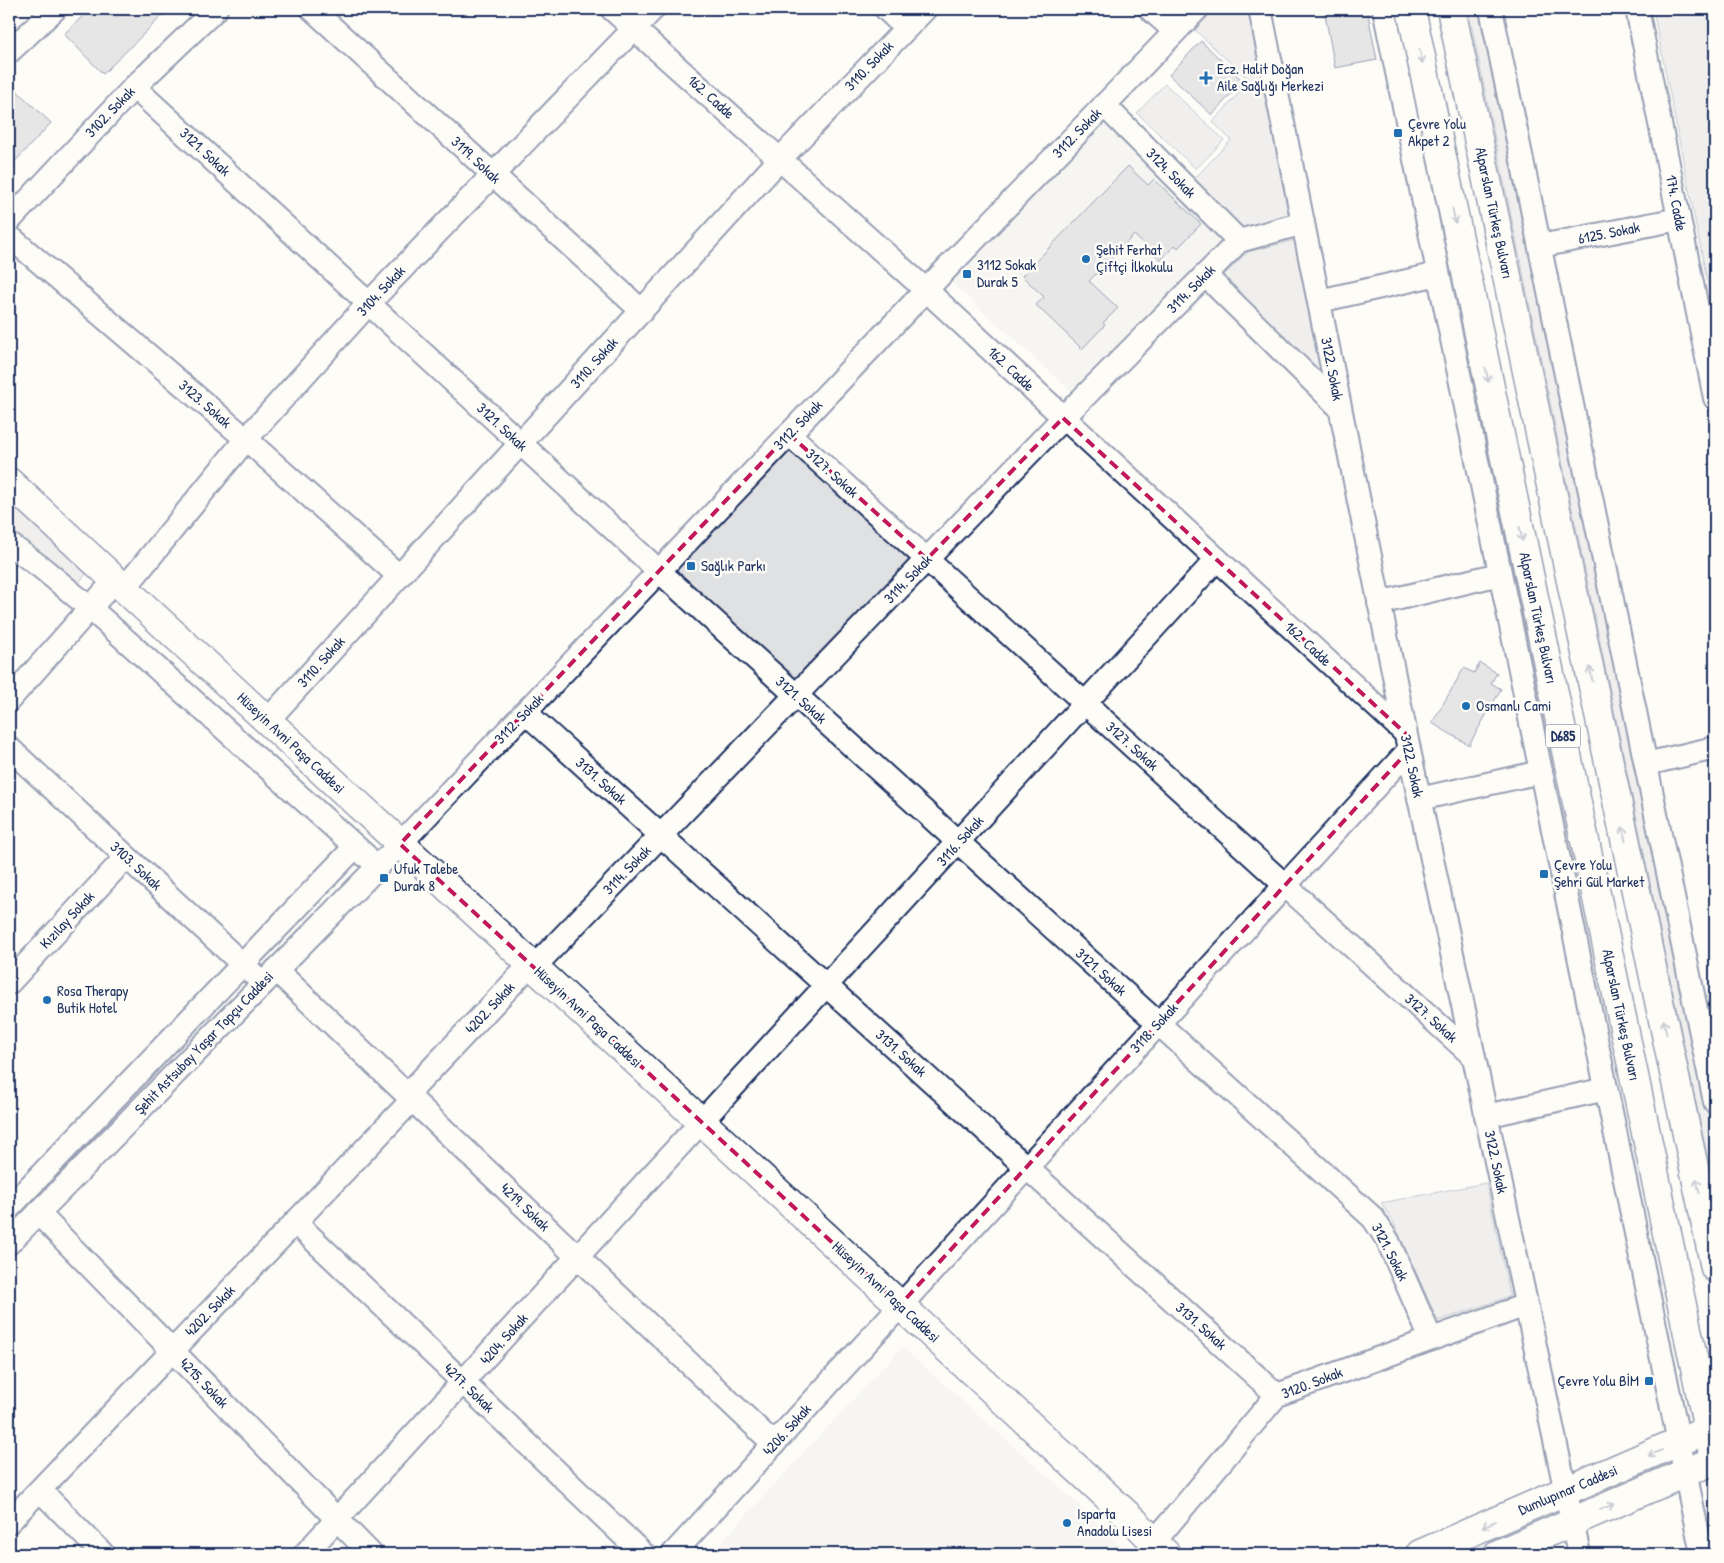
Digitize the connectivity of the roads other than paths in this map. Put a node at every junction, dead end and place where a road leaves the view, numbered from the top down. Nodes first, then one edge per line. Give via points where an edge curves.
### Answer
1 (55, 9) edge
2 (216, 9) edge
3 (312, 9) edge
4 (612, 9) edge
5 (653, 9) edge
6 (886, 9) edge
7 (925, 9) edge
8 (1150, 9) edge
9 (1197, 9) edge
10 (1260, 9) edge
11 (1384, 9) edge
12 (1411, 9) edge
13 (1451, 9) edge
14 (1491, 9) edge
15 (1637, 9) edge
16 (634, 28) junction
17 (906, 28) junction
18 (1175, 31) junction
19 (9, 52) edge
20 (134, 87) junction
21 (1104, 105) junction
22 (780, 159) junction
23 (493, 175) junction
24 (1679, 219) junction
25 (9, 221) edge
26 (1303, 223) junction
27 (9, 236) edge
28 (1239, 242) junction
29 (1540, 246) junction
30 (1438, 274) junction
31 (1205, 276) junction
32 (926, 290) junction
33 (1319, 301) junction
34 (369, 303) junction
35 (642, 311) junction
36 (1715, 398) edge
37 (1340, 408) junction
38 (1063, 418) junction
39 (789, 434) junction
40 (246, 439) junction
41 (520, 444) junction
42 (9, 482) edge
43 (9, 544) edge
44 (927, 559) junction
45 (1217, 559) junction
46 (659, 572) junction
47 (1500, 574) junction
48 (399, 576) junction
49 (119, 585) junction
50 (1379, 603) junction
51 (90, 608) junction
52 (796, 695) junction
53 (9, 700) edge
54 (1085, 704) junction
55 (525, 712) junction
56 (267, 721) junction
57 (1407, 742) junction
58 (9, 748) edge
59 (1715, 748) edge
60 (1646, 764) junction
61 (1541, 772) junction
62 (1419, 799) junction
63 (661, 835) junction
64 (958, 842) junction
65 (400, 844) junction
66 (355, 846) junction
67 (126, 857) junction
68 (378, 867) junction
69 (1285, 885) junction
70 (242, 964) junction
71 (532, 966) junction
72 (13, 970) edge
73 (270, 977) junction
74 (827, 986) junction
75 (1158, 1024) junction
76 (1474, 1057) junction
77 (1711, 1065) edge
78 (1606, 1089) junction
79 (410, 1097) junction
80 (1715, 1102) edge
81 (1486, 1116) junction
82 (702, 1122) junction
83 (1026, 1167) junction
84 (9, 1208) edge
85 (32, 1219) junction
86 (295, 1222) junction
87 (9, 1243) edge
88 (578, 1258) junction
89 (1715, 1268) edge
90 (900, 1305) junction
91 (1526, 1305) junction
92 (1431, 1339) junction
93 (172, 1350) junction
94 (464, 1382) junction
95 (1277, 1395) junction
96 (1712, 1428) edge
97 (1679, 1442) junction
98 (774, 1444) junction
99 (1715, 1461) edge
100 (1685, 1473) junction
101 (40, 1490) junction
102 (1566, 1491) junction
103 (337, 1520) junction
104 (9, 1522) edge
105 (1572, 1522) junction
106 (1160, 1548) edge
107 (103, 1554) edge
108 (305, 1554) edge
109 (371, 1554) edge
110 (643, 1554) edge
111 (673, 1554) edge
112 (1420, 1554) edge
113 (1498, 1554) edge
114 (1579, 1554) edge
115 (1702, 1554) edge

1 - 19 street
2 - 20 street, 3102. Sokak
3 - 23 street, 3119. Sokak
4 - 16 street, 162. Cadde
5 - 16 street, 3104. Sokak
6 - 17 street
7 - 17 street, 3110. Sokak
8 - 18 street
9 - 18 street, 3112. Sokak
10 - 26 street, 3122. Sokak
11 - 30 street
12 -> 96 main road, Alparslan Türkeş Bulvarı / D685
89 -> 13 main road, Alparslan Türkeş Bulvarı / D685
14 - 29 street
15 - 24 street, 174. Cadde
16 - 22 street, 162. Cadde
16 - 23 street, 3104. Sokak
17 - 22 street, 3110. Sokak
18 - 21 street, 3112. Sokak
20 - 25 street, 3102. Sokak
20 - 34 street, 3121. Sokak
21 - 28 street, 3124. Sokak
21 - 32 street, 3112. Sokak
22 - 32 street, 162. Cadde
22 - 35 street, 3110. Sokak
23 - 34 street, 3104. Sokak
23 - 35 street, 3119. Sokak
24 - 29 street, 6125. Sokak
24 - 36 street, 174. Cadde
26 - 28 street, 3114. Sokak
26 - 33 street, 3122. Sokak
27 - 40 street, 3123. Sokak
28 - 31 street, 3114. Sokak
29 - 60 street
30 - 33 street
30 - 47 street
31 - 37 street
31 - 38 street, 3114. Sokak
32 - 38 street, 162. Cadde
32 - 39 street, 3112. Sokak
33 - 37 street, 3122. Sokak
34 - 40 street, 3104. Sokak
34 - 41 street, 3121. Sokak
35 - 41 street, 3110. Sokak
37 - 50 street, 3122. Sokak
38 - 44 street, 3114. Sokak
38 - 45 street, 162. Cadde
39 - 44 street, 3127. Sokak
39 - 46 street, 3112. Sokak
40 - 48 street, 3123. Sokak
40 - 49 street, 3104. Sokak
41 - 46 street, 3121. Sokak
41 - 48 street, 3110. Sokak
42 - 49 main road, Hüseyin Avni Paşa Caddesi
43 - 51 street
44 - 52 street, 3114. Sokak
44 - 54 street, 3127. Sokak
45 - 54 street, 3116. Sokak
45 - 57 street, 162. Cadde
46 - 52 street, 3121. Sokak
46 - 55 street, 3112. Sokak
47 - 50 street
47 - 61 street
48 - 56 street, 3110. Sokak
49 - 51 street, 3104. Sokak
49 - 56 main road, Hüseyin Avni Paşa Caddesi
50 - 57 street, 3122. Sokak
51 - 53 street, 3104. Sokak
51 - 66 street
52 - 63 street, 3114. Sokak
52 - 64 street, 3121. Sokak
54 - 64 street, 3116. Sokak
54 - 69 street, 3127. Sokak
55 - 63 street, 3131. Sokak
55 - 65 street, 3112. Sokak
56 - 65 main road, Hüseyin Avni Paşa Caddesi
57 - 62 street, 3122. Sokak
57 - 69 street, 3118. Sokak
58 - 67 street, 3103. Sokak
59 - 60 street
60 - 77 street
61 - 62 street
61 - 78 street
62 - 76 street, 3122. Sokak
63 - 71 street, 3114. Sokak
63 - 74 street, 3131. Sokak
64 - 74 street, 3116. Sokak
64 - 75 street, 3121. Sokak
65 - 68 street, Şehit Astsubay Yaşar Topçu Caddesi
65 - 71 main road, Hüseyin Avni Paşa Caddesi
66 - 68 street
66 - 70 street
67 - 70 street, 3103. Sokak
67 - 72 street, Kızılay Sokak
68 - 73 street, Şehit Astsubay Yaşar Topçu Caddesi
69 - 75 street, 3118. Sokak
69 - 76 street, 3127. Sokak
70 - 73 street, 3103. Sokak
70 - 84 street
71 - 79 street, 4202. Sokak
71 - 82 main road, Hüseyin Avni Paşa Caddesi
73 - 79 street, 4219. Sokak
73 - 85 street, Şehit Astsubay Yaşar Topçu Caddesi
74 - 82 street, 3116. Sokak
74 - 83 street, 3131. Sokak
75 - 83 street, 3118. Sokak
75 - 92 street, 3121. Sokak via 1373,1218 1388,1241
76 - 81 street, 3122. Sokak
77 - 80 street
78 - 81 street
78 - 97 street
79 - 86 street, 4202. Sokak
79 - 88 street, 4219. Sokak
81 - 91 street, 3122. Sokak
82 - 88 street, 4204. Sokak
82 - 90 main road, Hüseyin Avni Paşa Caddesi
83 - 90 street, 3118. Sokak
83 - 95 street, 3131. Sokak
84 - 85 street, 4215. Sokak
85 - 87 street, Şehit Astsubay Yaşar Topçu Caddesi
85 - 93 street, 4215. Sokak
86 - 93 street, 4202. Sokak
86 - 94 street, 4217. Sokak
88 - 94 street, 4204. Sokak
88 - 98 street, 4219. Sokak
90 - 98 street, 4206. Sokak
90 - 106 main road, Hüseyin Avni Paşa Caddesi
91 - 92 street, 3120. Sokak
91 - 102 street, 3122. Sokak
92 - 95 street, 3120. Sokak
93 - 101 street, 4202. Sokak
93 - 103 street, 4215. Sokak
94 - 103 street, 4204. Sokak
94 - 110 street, 4217. Sokak
95 - 106 street, 3120. Sokak
96 - 97 main road, Dumlupınar Caddesi
96 - 99 main road, Alparslan Türkeş Bulvarı / D685
97 - 100 street
97 -> 102 main road, Dumlupınar Caddesi
98 - 111 street, 4206. Sokak
99 - 100 main road, Dumlupınar Caddesi
105 -> 100 main road, Dumlupınar Caddesi
100 - 115 street
101 - 104 street, 4202. Sokak
101 - 107 street
102 - 105 street, 3122. Sokak
102 -> 112 main road, Dumlupınar Caddesi
103 - 108 street, 4204. Sokak
103 - 109 street, 4215. Sokak
105 - 113 main road, Dumlupınar Caddesi
105 - 114 street, 3122. Sokak

